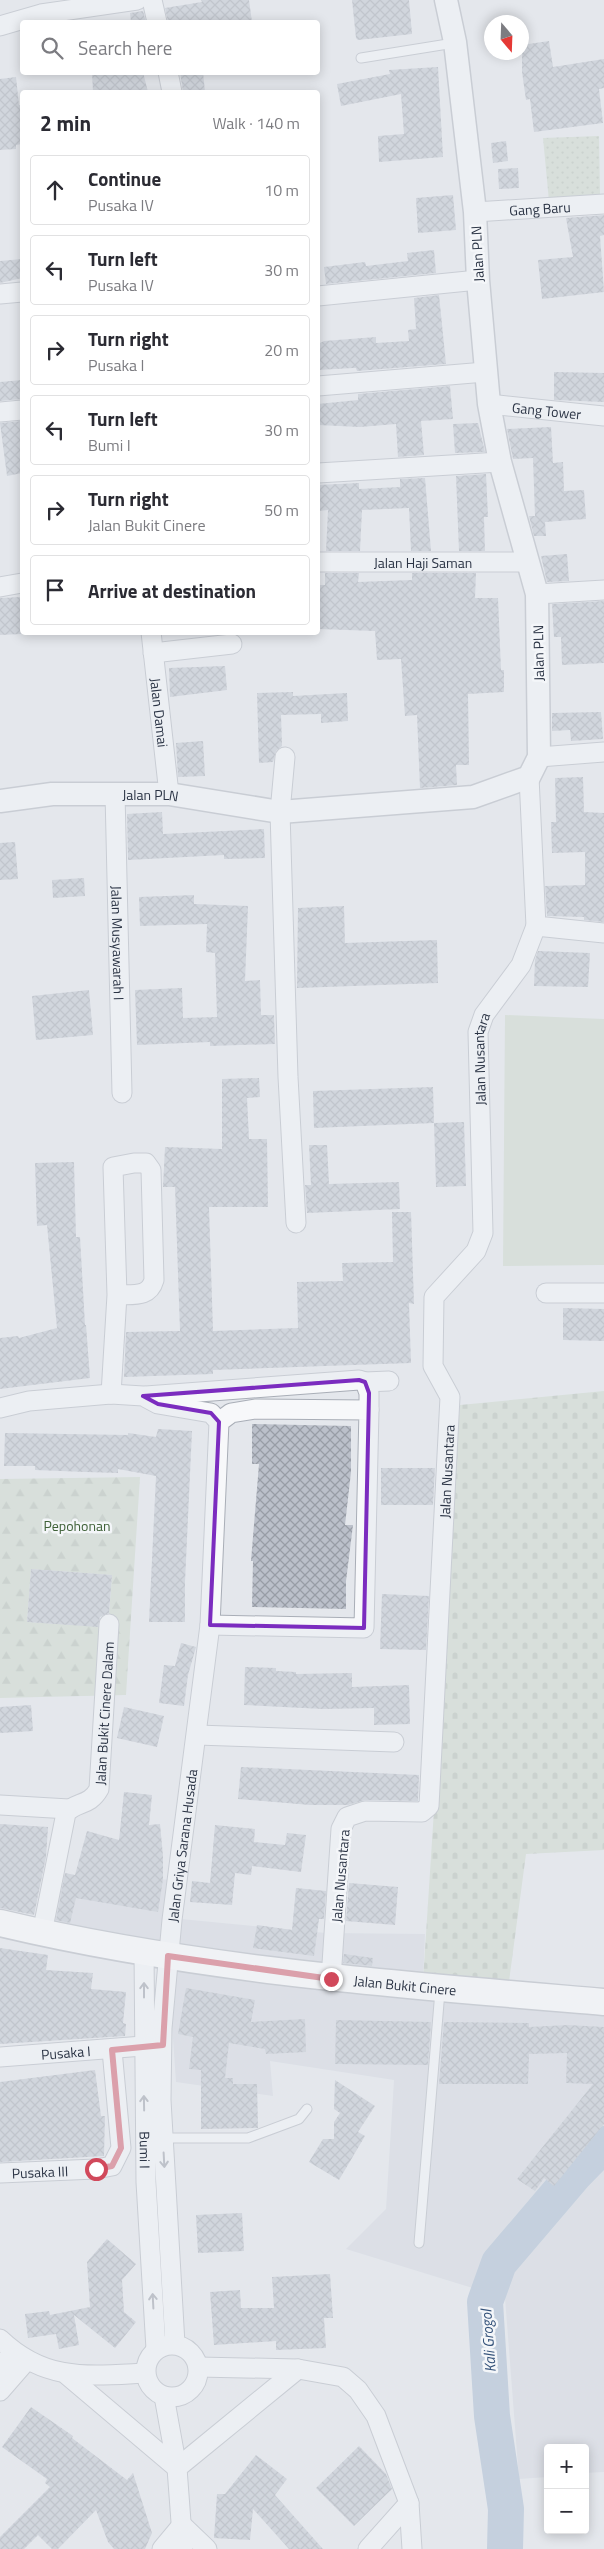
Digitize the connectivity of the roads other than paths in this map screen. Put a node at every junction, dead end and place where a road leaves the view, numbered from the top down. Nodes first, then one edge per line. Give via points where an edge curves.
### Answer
1 (137, 0) edge
2 (152, 0) edge
3 (446, 0) edge
4 (157, 20) edge
5 (0, 26) edge
6 (455, 42) junction
7 (361, 58) dead end
8 (169, 75) edge
9 (172, 90) edge
10 (604, 204) edge
11 (475, 212) junction
12 (478, 280) junction
13 (20, 292) edge
14 (0, 294) edge
15 (320, 296) edge
16 (486, 372) junction
17 (320, 386) edge
18 (489, 404) junction
19 (20, 410) edge
20 (0, 412) edge
21 (604, 416) edge
22 (500, 462) junction
23 (320, 473) edge
24 (320, 562) edge
25 (527, 562) junction
26 (20, 583) edge
27 (0, 587) edge
28 (604, 590) edge
29 (537, 594) junction
30 (152, 635) edge
31 (232, 644) dead end
32 (153, 653) junction
33 (604, 752) edge
34 (285, 757) dead end
35 (539, 757) junction
36 (529, 777) junction
37 (115, 793) junction
38 (169, 794) junction
39 (0, 801) edge
40 (280, 812) junction
41 (536, 926) junction
42 (604, 933) edge
43 (122, 1093) dead end
44 (296, 1223) dead end
45 (546, 1293) dead end
46 (604, 1293) edge
47 (117, 1294) junction
48 (389, 1381) dead end
49 (365, 1382) junction
50 (237, 1389) junction
51 (112, 1394) junction
52 (142, 1396) junction
53 (0, 1408) edge
54 (369, 1410) junction
55 (225, 1417) junction
56 (109, 1624) dead end
57 (210, 1625) junction
58 (197, 1735) junction
59 (394, 1742) dead end
60 (0, 1805) edge
61 (69, 1809) junction
62 (0, 1923) edge
63 (42, 1933) junction
64 (156, 1953) junction
65 (331, 1979) junction
66 (441, 1988) junction
67 (604, 2002) edge
68 (163, 2045) junction
69 (144, 2046) junction
70 (112, 2050) junction
71 (0, 2057) edge
72 (307, 2109) dead end
73 (163, 2138) junction
74 (0, 2174) edge
75 (420, 2243) dead end
76 (175, 2344) junction
77 (156, 2349) junction
78 (13, 2350) edge
79 (198, 2367) junction
80 (0, 2368) edge
81 (298, 2369) junction
82 (145, 2373) junction
83 (66, 2375) junction
84 (0, 2391) edge
85 (164, 2396) junction
86 (177, 2468) junction
87 (409, 2503) junction
88 (182, 2526) junction
89 (162, 2549) edge
90 (183, 2549) edge
91 (207, 2549) edge
92 (368, 2549) edge
93 (412, 2549) edge

1 - 5 street via 40,14
2 - 4 street
3 - 6 street, Jalan PLN
6 - 7 lane
6 - 11 street, Jalan PLN
8 - 9 street
10 - 11 street, Gang Baru
11 - 12 street, Jalan PLN
12 - 15 street
12 - 16 street, Jalan PLN
13 - 14 street
16 - 17 street
16 - 18 street, Jalan PLN
18 - 21 street, Gang Tower
18 - 22 street, Jalan PLN
19 - 20 street
22 - 23 street
22 - 25 street, Jalan PLN
24 - 25 street, Jalan Haji Saman
25 - 29 street, Jalan PLN
26 - 27 street
28 - 29 street
29 - 35 street, Jalan PLN
30 - 32 street, Jalan Damai
31 - 32 street
32 - 38 street, Jalan Damai
33 - 35 street
34 - 40 street
35 - 36 street, Jalan PLN
36 - 40 street, Jalan PLN via 473,797
36 - 41 street
37 - 38 street, Jalan PLN
37 - 39 street, Jalan PLN via 52,794
37 - 43 street, Jalan Musyawarah I
38 - 40 street, Jalan PLN
40 - 44 street
41 - 42 street
41 - 65 street, Jalan Nusantara via 521,964 484,1015 478,1032 483,1233 476,1251 434,1297 433,1366 450,1397 429,1806 422,1812 365,1811 347,1817 341,1829
45 - 46 street
47 - 47 street via 113,1168 146,1163 151,1170 154,1280 146,1294
47 - 51 street
48 - 49 street
49 - 50 street
49 - 54 street
50 - 52 street
50 - 55 street, Jalan Griya Sarana Husada
51 - 52 street
51 - 53 street via 29,1400
52 - 55 street via 158,1404
54 - 55 street via 255,1409
54 - 57 street via 364,1628
55 - 57 street, Jalan Griya Sarana Husada
56 - 61 street, Jalan Bukit Cinere Dalam via 99,1789 93,1799
57 - 58 street, Jalan Griya Sarana Husada
58 - 59 street
58 - 64 street, Jalan Griya Sarana Husada
60 - 61 street
61 - 63 street
62 - 63 main road, Jalan Bukit Cinere
63 - 64 main road, Jalan Bukit Cinere
64 - 65 main road, Jalan Bukit Cinere
64 - 68 street, Bumi I
69 -> 64 street, Bumi I
65 - 66 main road, Jalan Bukit Cinere
66 - 67 main road, Jalan Bukit Cinere
66 - 75 lane
68 - 69 street, Pusaka I
68 - 73 street, Bumi I
69 - 70 street, Pusaka I
77 -> 69 street, Bumi I via 146,2182
70 - 71 street, Pusaka I
70 - 74 street, Pusaka III via 121,2148 110,2167
72 - 73 lane via 299,2119 248,2138
73 -> 76 street, Bumi I
76 - 77 street
76 - 79 street via 190,2352
77 - 82 street via 150,2356
78 - 80 street
78 - 83 street
78 - 84 street
79 - 81 street
79 - 85 street via 198,2378 185,2394
81 - 86 street
81 - 87 street via 343,2377 358,2390 376,2416
82 - 83 street
82 - 85 street via 148,2384
83 - 86 street
85 - 86 street
86 - 88 street
87 - 92 street
87 - 93 street
88 - 89 street
88 - 90 street
88 - 91 street

